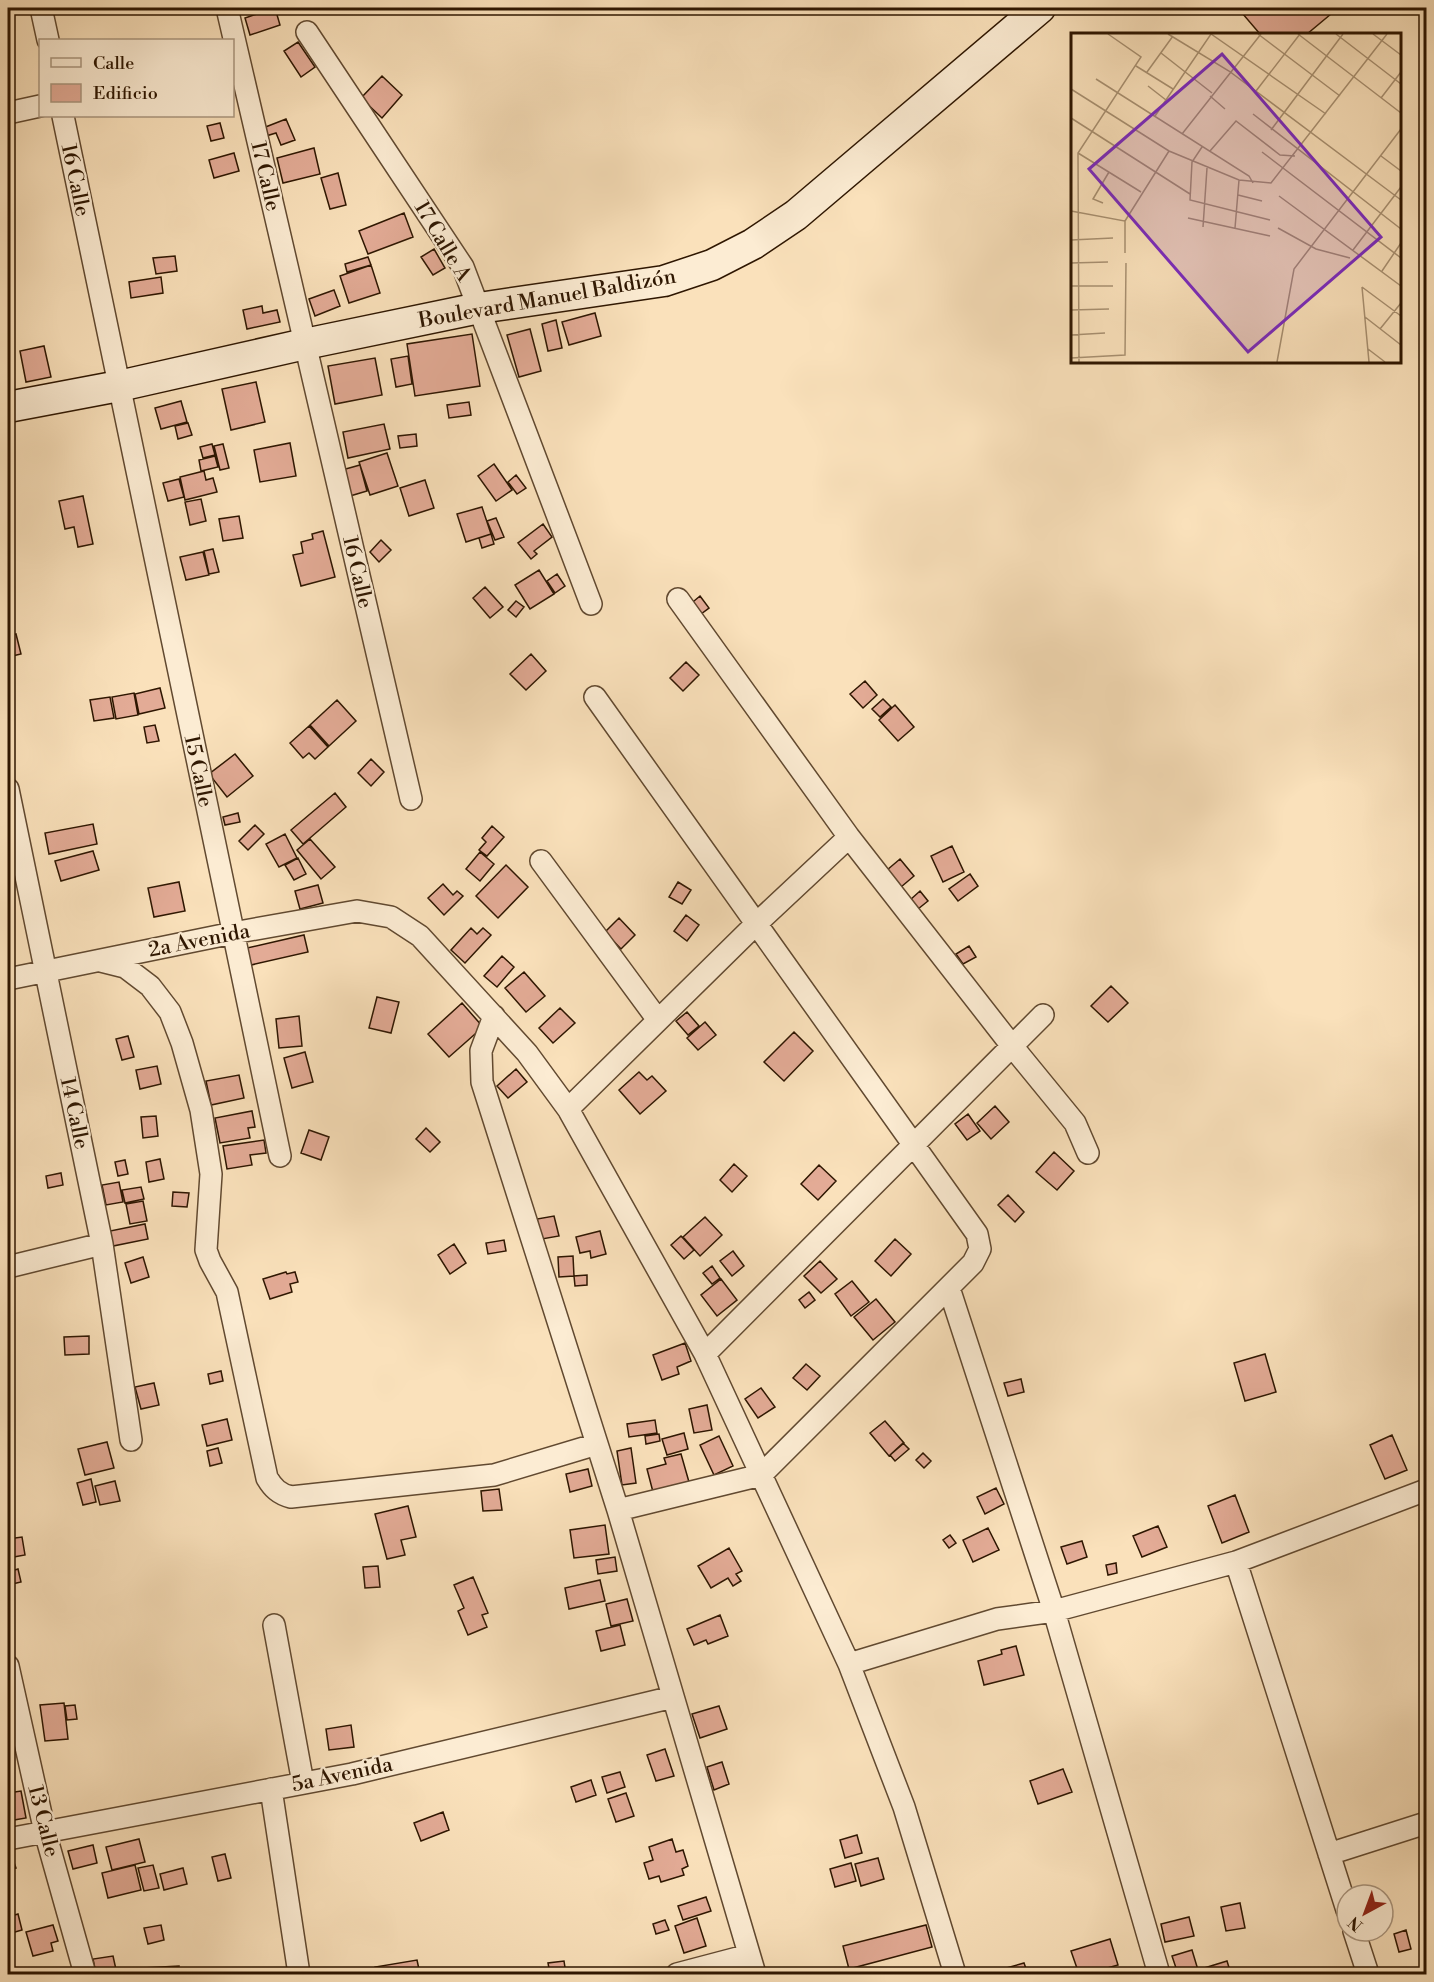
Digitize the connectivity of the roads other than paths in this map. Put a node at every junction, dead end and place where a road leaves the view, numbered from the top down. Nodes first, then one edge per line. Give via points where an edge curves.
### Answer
1 (41, 8) edge
2 (227, 8) edge
3 (1040, 8) edge
4 (307, 32) dead end
5 (48, 39) edge
6 (232, 39) edge
7 (234, 49) edge
8 (237, 67) edge
9 (39, 106) edge
10 (8, 113) edge
11 (63, 117) edge
12 (479, 308) junction
13 (305, 344) junction
14 (119, 386) junction
15 (8, 407) edge
16 (678, 599) dead end
17 (591, 604) dead end
18 (595, 697) dead end
19 (8, 789) edge
20 (411, 799) dead end
21 (849, 837) junction
22 (541, 861) dead end
23 (756, 924) junction
24 (233, 933) junction
25 (97, 960) junction
26 (45, 971) junction
27 (8, 979) edge
28 (1043, 1015) dead end
29 (494, 1016) junction
30 (658, 1020) junction
31 (1012, 1046) junction
32 (568, 1109) junction
33 (913, 1145) junction
34 (1088, 1153) dead end
35 (280, 1156) dead end
36 (102, 1244) junction
37 (8, 1267) edge
38 (949, 1288) junction
39 (705, 1354) junction
40 (131, 1440) dead end
41 (597, 1444) junction
42 (761, 1475) junction
43 (1426, 1490) edge
44 (618, 1510) junction
45 (1236, 1562) junction
46 (1054, 1611) junction
47 (273, 1625) dead end
48 (849, 1664) junction
49 (8, 1666) edge
50 (673, 1697) junction
51 (303, 1783) junction
52 (272, 1789) junction
53 (1426, 1823) edge
54 (45, 1832) junction
55 (8, 1839) edge
56 (1329, 1854) junction
57 (1338, 1883) edge
58 (1358, 1943) edge
59 (752, 1965) edge
60 (85, 1974) edge
61 (299, 1974) edge
62 (677, 1974) edge
63 (955, 1974) edge
64 (1159, 1974) edge
65 (1368, 1974) edge

1 - 5 street
2 - 6 street, 17 Calle
3 - 12 main road, Boulevard Manuel Baldizón via 796,215 753,244 712,265 664,281
4 - 12 street, 17 Calle A via 463,267
7 - 8 street, 17 Calle
8 - 13 street, 17 Calle
9 - 10 street
11 - 14 street, 16 Calle
12 - 13 main road, Boulevard Manuel Baldizón
12 - 17 street, 17 Calle A
13 - 14 main road, Boulevard Manuel Baldizón
13 - 20 street, 16 Calle
14 - 15 main road, Boulevard Manuel Baldizón
14 - 24 street, 15 Calle
16 - 21 street
18 - 23 street
19 - 26 street, 14 Calle
21 - 23 street
21 - 31 street
22 - 30 street
23 - 30 street
23 - 33 street
24 - 25 street, 2a Avenida
24 - 29 street, 2a Avenida via 357,911 391,917 420,936
24 - 35 street, 15 Calle
25 - 26 street, 2a Avenida
25 - 41 street via 125,967 150,986 170,1012 182,1043 201,1110 211,1174 206,1250 227,1292 267,1478 281,1495 494,1474
26 - 27 street, 2a Avenida
26 - 36 street, 14 Calle
28 - 31 street
29 - 32 street
29 - 41 street via 481,1051 482,1082
30 - 32 street
31 - 33 street
31 - 34 street via 1075,1123
32 - 39 street
33 - 38 street via 977,1234 980,1249 973,1263
33 - 39 street
36 - 37 street
36 - 40 street, 14 Calle
38 - 42 street
38 - 46 street
39 - 42 street
41 - 44 street
42 - 44 street
42 - 48 street
43 - 45 street
44 - 50 street
45 - 46 street
45 - 56 street
46 - 48 street via 997,1618
46 - 64 street
47 - 51 street
48 - 63 street via 904,1807
49 - 54 street, 13 Calle
50 - 51 street, 5a Avenida
50 - 59 street
51 - 52 street, 5a Avenida
52 - 54 street, 5a Avenida
52 - 61 street
53 - 56 street
54 - 55 street, 5a Avenida
54 - 60 street, 13 Calle
56 - 57 street
58 - 65 street
59 - 62 street

